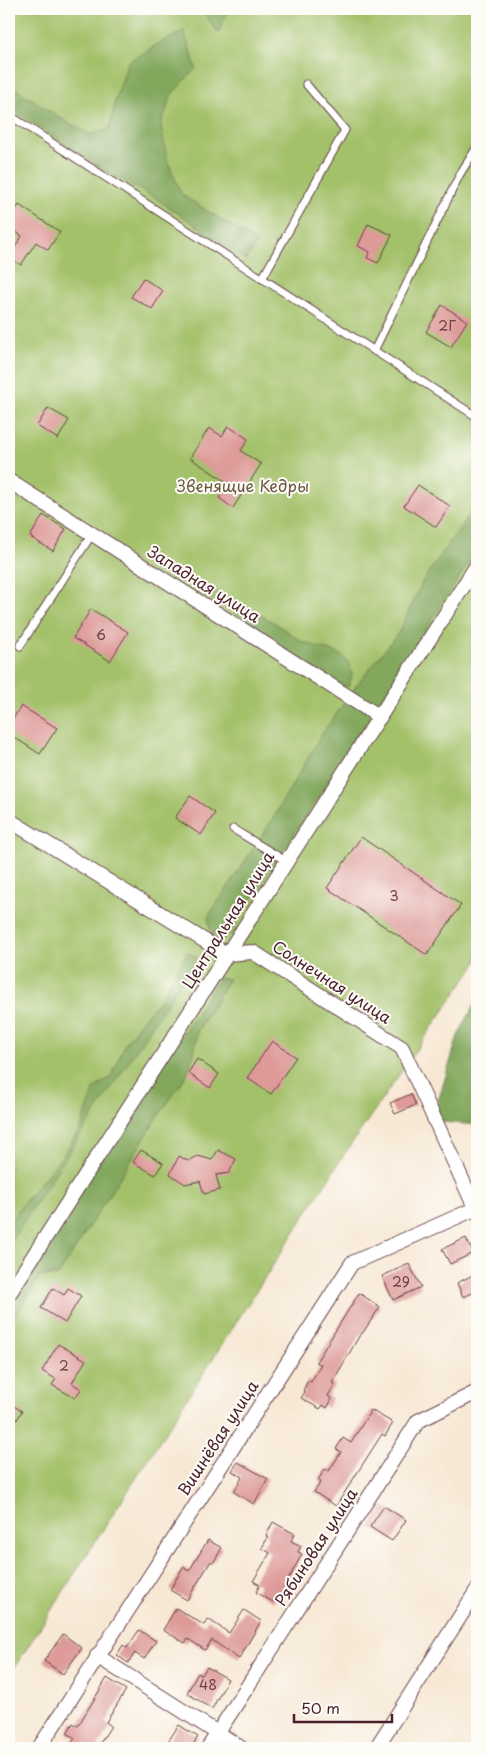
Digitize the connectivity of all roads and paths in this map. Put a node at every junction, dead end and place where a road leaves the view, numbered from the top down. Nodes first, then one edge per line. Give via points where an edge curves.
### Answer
1 (306, 84) dead end
2 (9, 115) edge
3 (477, 147) edge
4 (262, 279) junction
5 (374, 351) junction
6 (477, 417) edge
7 (9, 481) edge
8 (92, 534) junction
9 (477, 565) edge
10 (20, 646) dead end
11 (380, 717) junction
12 (9, 820) edge
13 (233, 828) dead end
14 (286, 861) junction
15 (226, 954) junction
16 (477, 1209) edge
17 (9, 1294) edge
18 (477, 1392) edge
19 (477, 1590) edge
20 (97, 1656) junction
21 (218, 1734) junction
22 (39, 1748) edge
23 (208, 1748) edge
24 (241, 1748) edge
25 (376, 1748) edge

1 - 4 lane via 345,130
2 - 4 lane
3 - 5 lane via 460,174
4 - 5 lane
5 - 6 lane
7 - 8 street, Западная улица
8 - 10 lane
8 - 11 street, Западная улица
9 - 11 street, Центральная улица
11 - 14 street, Центральная улица
12 - 15 street
13 - 14 lane
14 - 15 street, Центральная улица
15 - 16 street, Солнечная улица via 253,952 402,1048
15 - 17 street, Центральная улица
16 - 20 street, Вишнёвая улица via 352,1263
18 - 21 street, Рябиновая улица via 418,1421
19 - 25 street
20 - 21 street
20 - 22 street, Вишнёвая улица
21 - 23 street, Рябиновая улица
21 - 24 street

